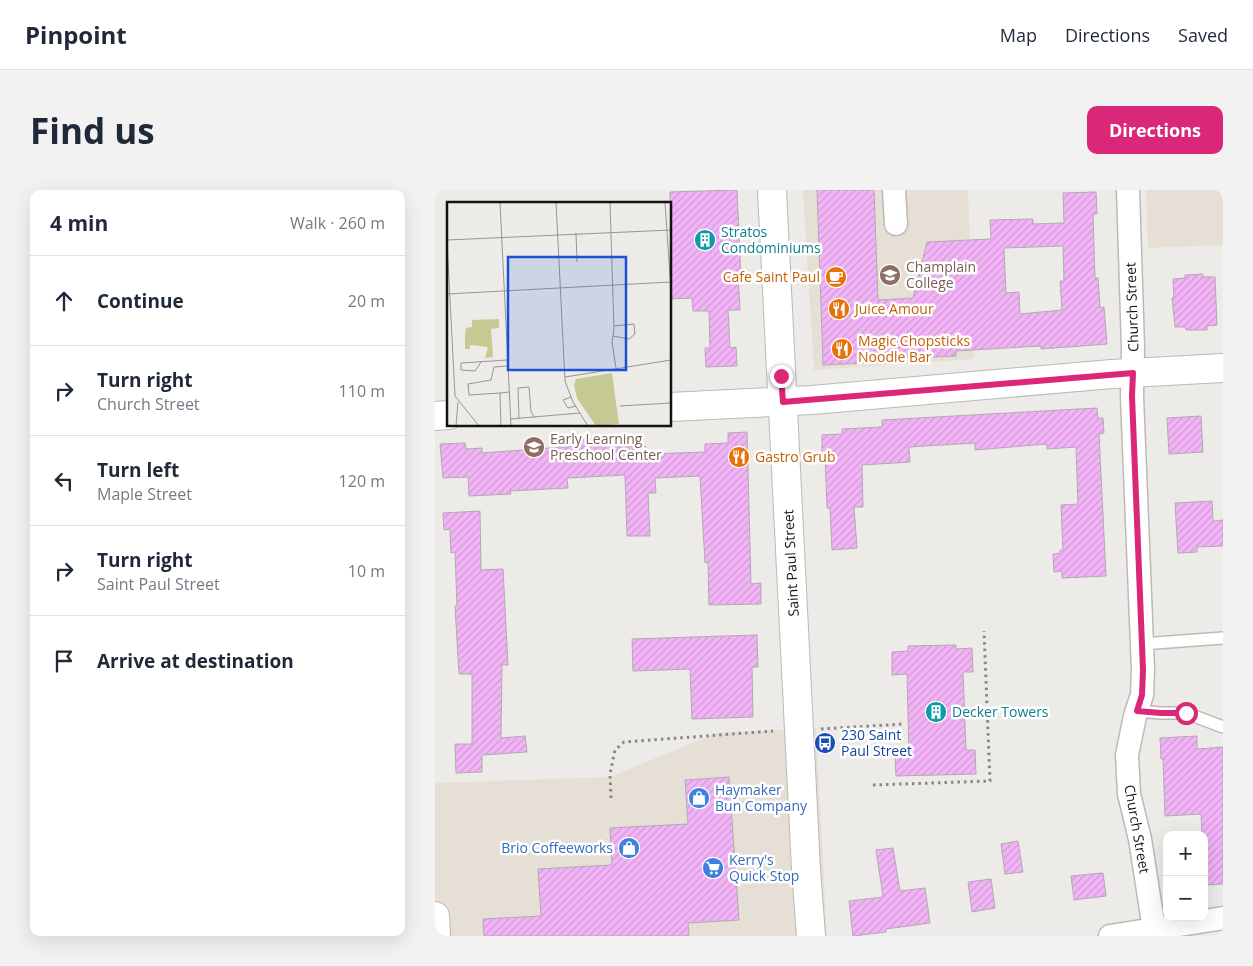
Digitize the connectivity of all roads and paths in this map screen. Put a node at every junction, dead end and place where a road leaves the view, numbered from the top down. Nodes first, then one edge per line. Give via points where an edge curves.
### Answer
1 (771, 190) edge
2 (895, 190) edge
3 (1128, 190) edge
4 (896, 224) dead end
5 (1223, 368) edge
6 (1133, 373) junction
7 (783, 402) junction
8 (671, 407) edge
9 (984, 631) dead end
10 (1223, 638) edge
11 (1142, 644) junction
12 (1137, 711) junction
13 (903, 724) dead end
14 (1223, 727) edge
15 (815, 729) dead end
16 (773, 731) dead end
17 (873, 785) dead end
18 (611, 798) dead end
19 (435, 916) edge
20 (1223, 918) edge
21 (1154, 929) junction
22 (436, 936) edge
23 (811, 936) edge
24 (1110, 936) edge

1 - 7 street, Saint Paul Street
2 - 4 street
3 - 6 street, Church Street
5 - 6 street
6 - 7 street
6 - 11 street, Church Street
7 - 8 street
7 - 23 street, Saint Paul Street
9 - 17 path via 990,782
10 - 11 lane
11 - 12 street, Church Street via 1142,695
12 - 14 lane via 1186,713
12 - 21 street, Church Street via 1127,755 1129,794 1140,839
13 - 15 path
16 - 18 path via 624,742 615,750 610,774
19 - 22 street
20 - 21 street
21 - 24 street

